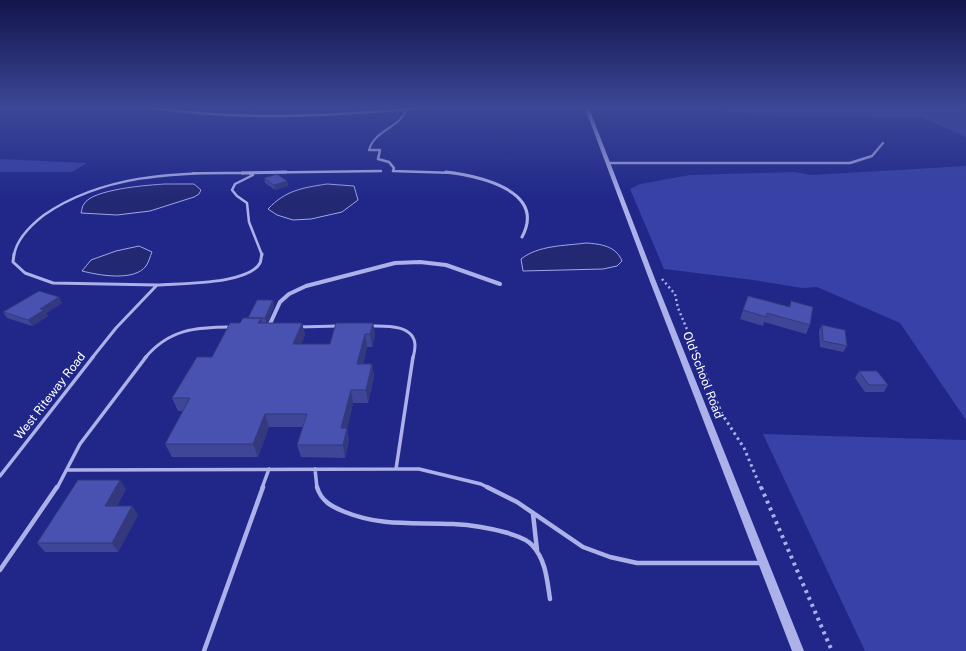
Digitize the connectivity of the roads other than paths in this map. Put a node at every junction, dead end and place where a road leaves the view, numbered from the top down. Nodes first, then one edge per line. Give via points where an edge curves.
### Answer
1 (374, 138) edge
2 (599, 138) edge
3 (883, 143) dead end
4 (369, 150) joint
5 (608, 162) junction
6 (381, 171) dead end
7 (242, 173) junction
8 (522, 237) dead end
9 (500, 284) dead end
10 (156, 285) junction
11 (348, 326) edge
12 (364, 326) edge
13 (240, 327) edge
14 (261, 327) edge
15 (268, 327) junction
16 (276, 327) edge
17 (292, 327) edge
18 (396, 468) junction
19 (269, 469) junction
20 (316, 469) junction
21 (68, 470) junction
22 (0, 476) edge
23 (532, 513) junction
24 (536, 550) junction
25 (763, 563) junction
26 (0, 570) edge
27 (550, 598) dead end
28 (204, 651) edge
29 (798, 651) edge

1 - 4 lane
2 - 5 street, Old School Road
3 - 5 street via 872,156 850,162
4 - 8 street via 380,150 378,158 389,162 394,168 393,171 463,174 496,183 519,197 526,208 528,223
5 - 25 street, Old School Road
6 - 7 street
7 - 10 lane via 253,176 235,184 232,190 247,203 249,222 262,254 260,263 252,272 227,280
7 - 10 lane via 155,175 101,187 71,199 45,214 26,231 16,246 13,262 25,273 53,282
9 - 15 street via 440,264 395,263 306,286 289,294 280,302
10 - 22 lane, West Riteway Road via 116,328
11 - 17 lane
12 - 18 lane via 403,329 412,336 415,345
13 - 21 lane via 203,327 183,331 166,340 147,356 80,444
14 - 15 lane
15 - 16 lane
18 - 20 lane
18 - 23 lane via 419,469 481,484 517,502
19 - 20 lane
19 - 21 lane
19 - 28 lane
20 - 24 lane via 315,481 321,496 334,507 354,516 397,524 470,525 498,530 531,543
21 - 26 lane
23 - 24 lane
23 - 25 lane via 583,548 637,563
24 - 27 lane via 541,556 546,573
25 - 29 street, Old School Road

